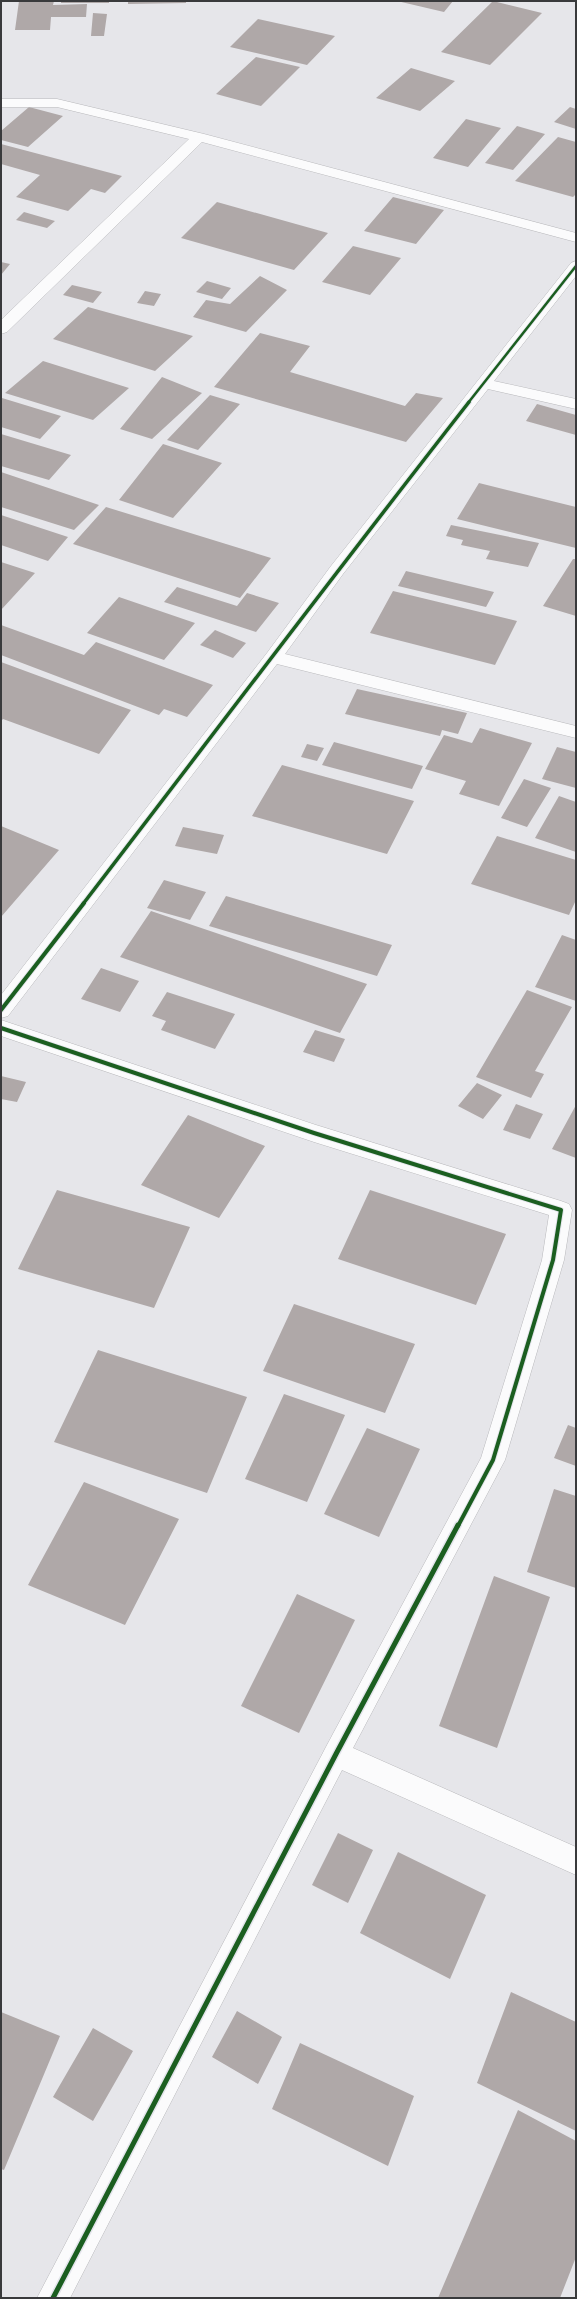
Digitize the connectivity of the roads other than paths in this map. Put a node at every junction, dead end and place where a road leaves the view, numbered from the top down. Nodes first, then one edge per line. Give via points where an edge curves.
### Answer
1 (1, 103) edge
2 (199, 136) junction
3 (576, 238) edge
4 (576, 266) edge
5 (1, 329) edge
6 (484, 382) junction
7 (576, 404) edge
8 (273, 657) junction
9 (576, 732) edge
10 (1, 1010) edge
11 (1, 1028) edge
12 (569, 1212) edge
13 (336, 1754) junction
14 (576, 1860) edge
15 (53, 2298) edge

1 - 2 street via 57,103
2 - 3 street
2 - 5 street
4 - 6 street
6 - 7 street
6 - 8 street via 337,570
8 - 9 street
8 - 10 street
11 - 12 street via 314,1133
12 - 13 street via 493,1460
13 - 14 street
13 - 15 street

